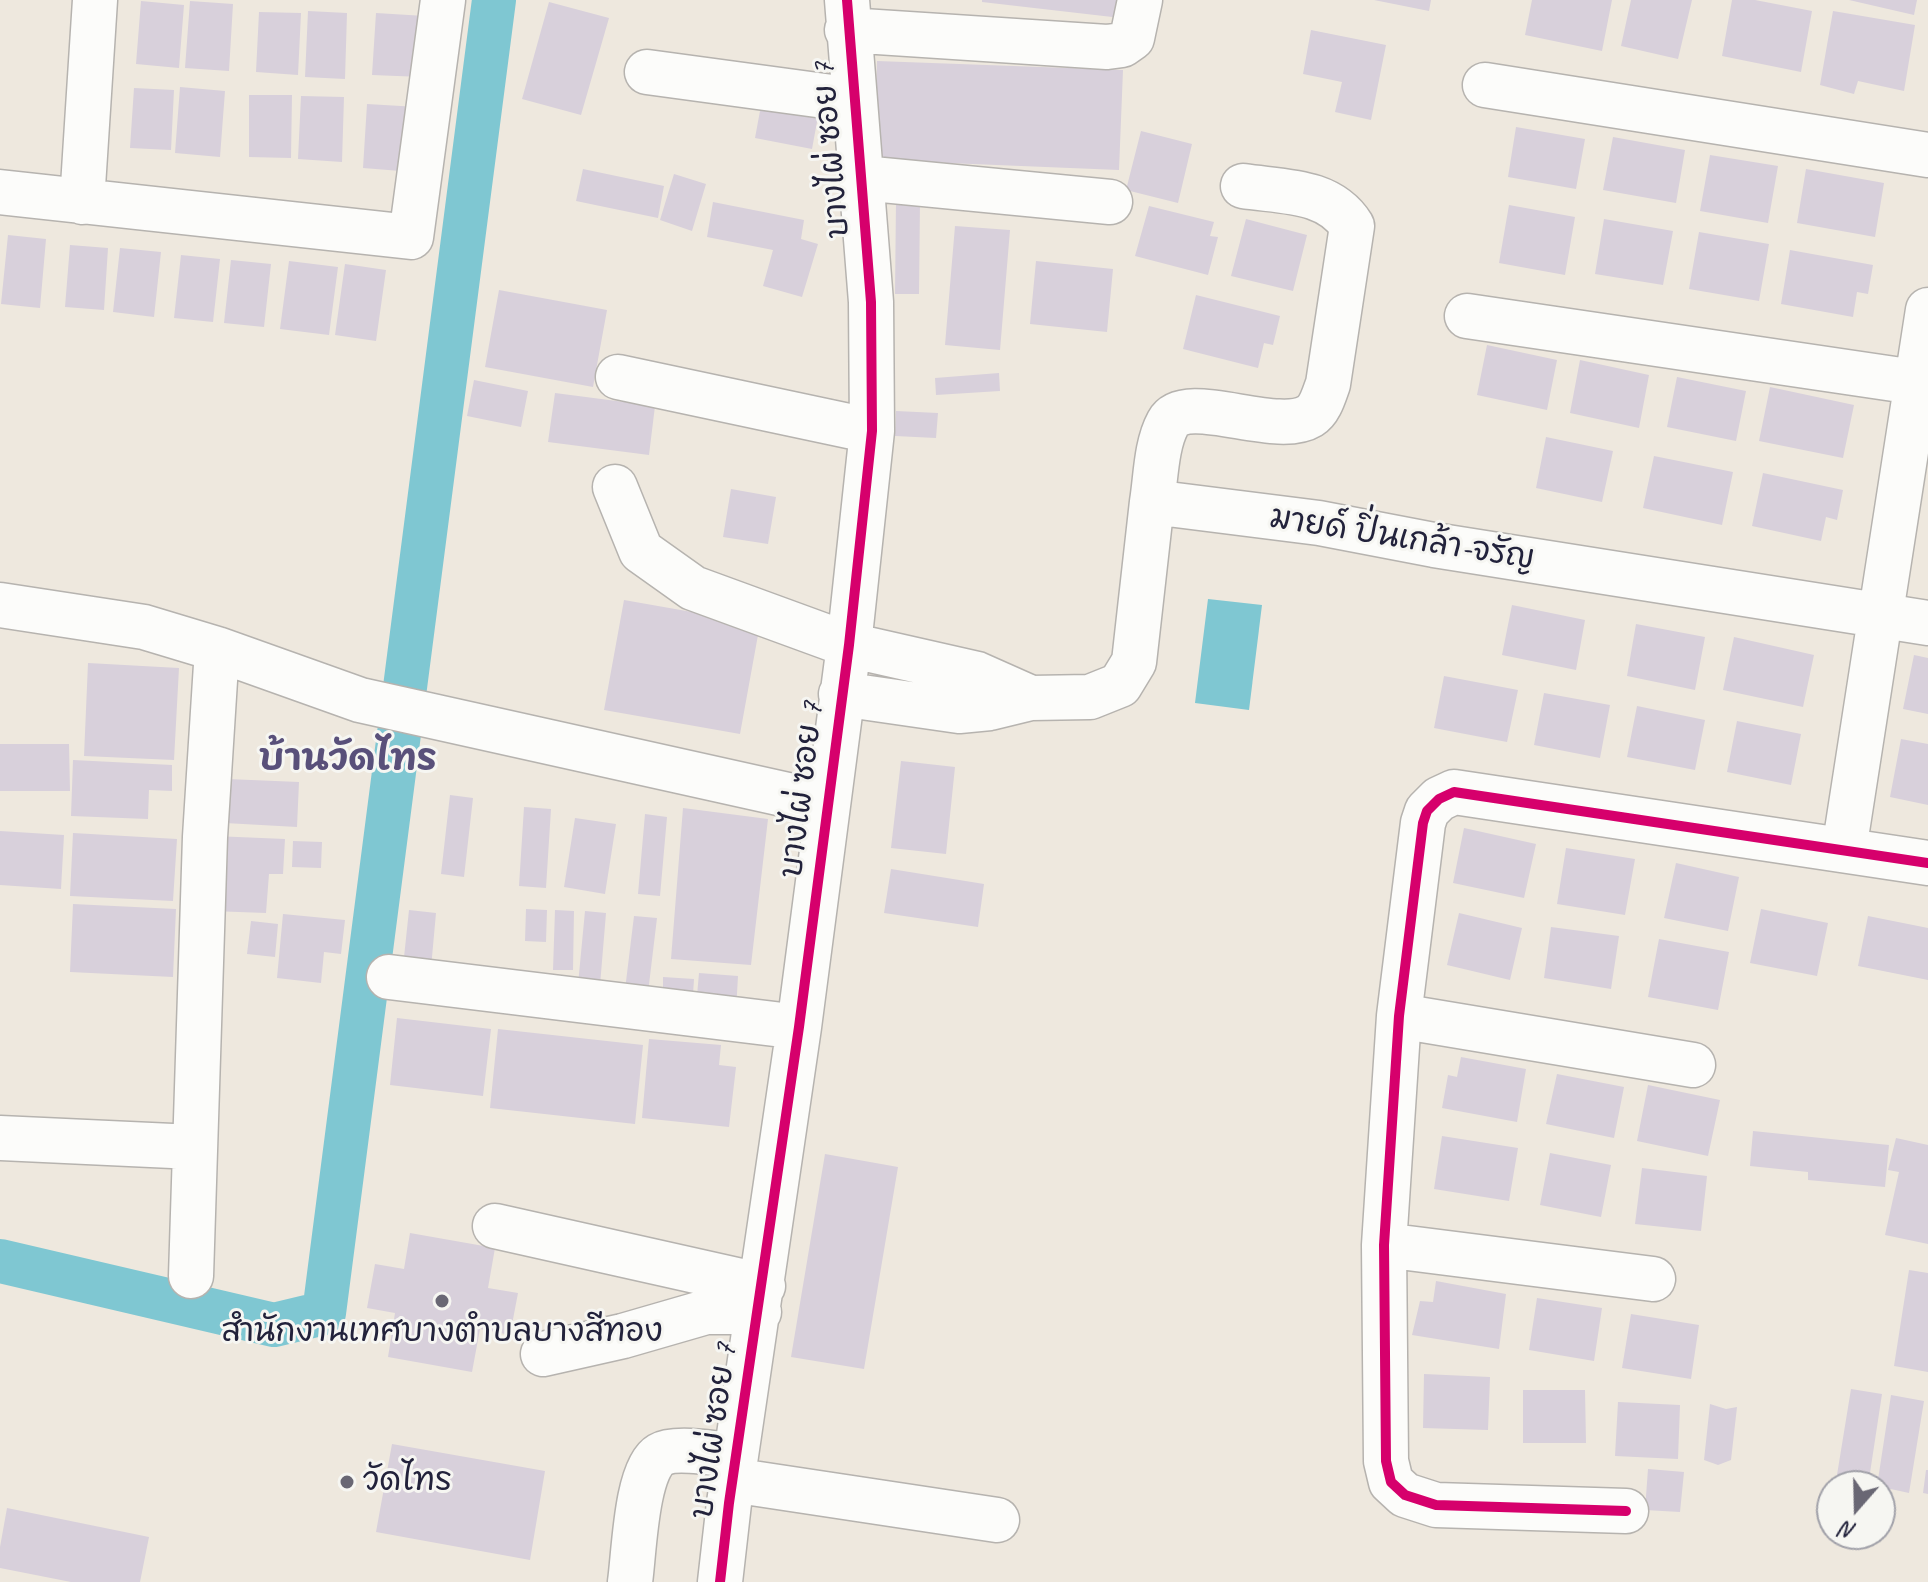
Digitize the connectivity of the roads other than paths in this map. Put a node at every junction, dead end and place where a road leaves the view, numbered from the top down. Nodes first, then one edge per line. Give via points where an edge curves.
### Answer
1 (95, 0) edge
2 (443, 0) edge
3 (1140, 0) edge
4 (847, 15) edge
5 (647, 72) dead end
6 (1485, 85) dead end
7 (854, 100) junction
8 (1928, 155) edge
9 (862, 178) junction
10 (1243, 186) dead end
11 (0, 192) edge
12 (82, 202) junction
13 (1110, 202) dead end
14 (1928, 310) edge
15 (1467, 316) dead end
16 (618, 377) dead end
17 (1922, 383) edge
18 (872, 431) junction
19 (615, 487) dead end
20 (1152, 502) junction
21 (0, 605) edge
22 (1880, 616) junction
23 (1928, 623) edge
24 (849, 645) junction
25 (217, 649) junction
26 (841, 694) junction
27 (1031, 698) junction
28 (828, 804) junction
29 (1844, 850) junction
30 (1928, 863) edge
31 (389, 977) dead end
32 (1399, 1016) junction
33 (799, 1027) junction
34 (1693, 1065) dead end
35 (0, 1138) edge
36 (194, 1147) junction
37 (495, 1226) dead end
38 (1384, 1245) junction
39 (191, 1276) dead end
40 (1653, 1279) dead end
41 (761, 1299) junction
42 (543, 1354) dead end
43 (734, 1468) junction
44 (1626, 1511) dead end
45 (997, 1520) dead end
46 (630, 1582) edge
47 (720, 1582) edge

1 - 12 street
2 - 12 street via 411,237
3 - 4 street via 1132,38 1107,47
4 - 7 street, บางไผ่ ซอย 7
5 - 7 street
6 - 8 street
7 - 9 street, บางไผ่ ซอย 7
9 - 13 street
9 - 18 street, บางไผ่ ซอย 7 via 871,302
10 - 20 street via 1314,196 1337,208 1352,226 1328,384 1312,415 1298,420 1278,423 1185,410 1169,420
11 - 12 street
14 - 17 street
15 - 17 street
16 - 18 street
17 - 22 street
18 - 24 street, บางไผ่ ซอย 7
19 - 24 street via 641,551 693,588
20 - 22 street, มายด์ ปิ่นเกล้า-จรัญ via 1319,523
20 - 27 street via 1134,662 1120,685 1090,697
21 - 25 street via 144,627
22 - 23 street, มายด์ ปิ่นเกล้า-จรัญ
22 - 29 street
24 - 26 street, บางไผ่ ซอย 7
24 - 27 street via 962,670
25 - 28 street via 360,700
25 - 36 street
26 - 27 street via 959,711
26 - 28 street, บางไผ่ ซอย 7
28 - 33 street, บางไผ่ ซอย 7
29 - 30 street
29 - 32 street via 1454,792 1427,811 1423,823
31 - 33 street
32 - 34 street
32 - 38 street
33 - 41 street, บางไผ่ ซอย 7
35 - 36 street
36 - 39 street
37 - 41 street
38 - 40 street
38 - 44 street via 1386,1461 1391,1482 1405,1495 1436,1505
41 - 42 street
41 - 43 street, บางไผ่ ซอย 7
43 - 45 street
43 - 46 street via 677,1451 660,1455 643,1485
43 - 47 street, บางไผ่ ซอย 7

